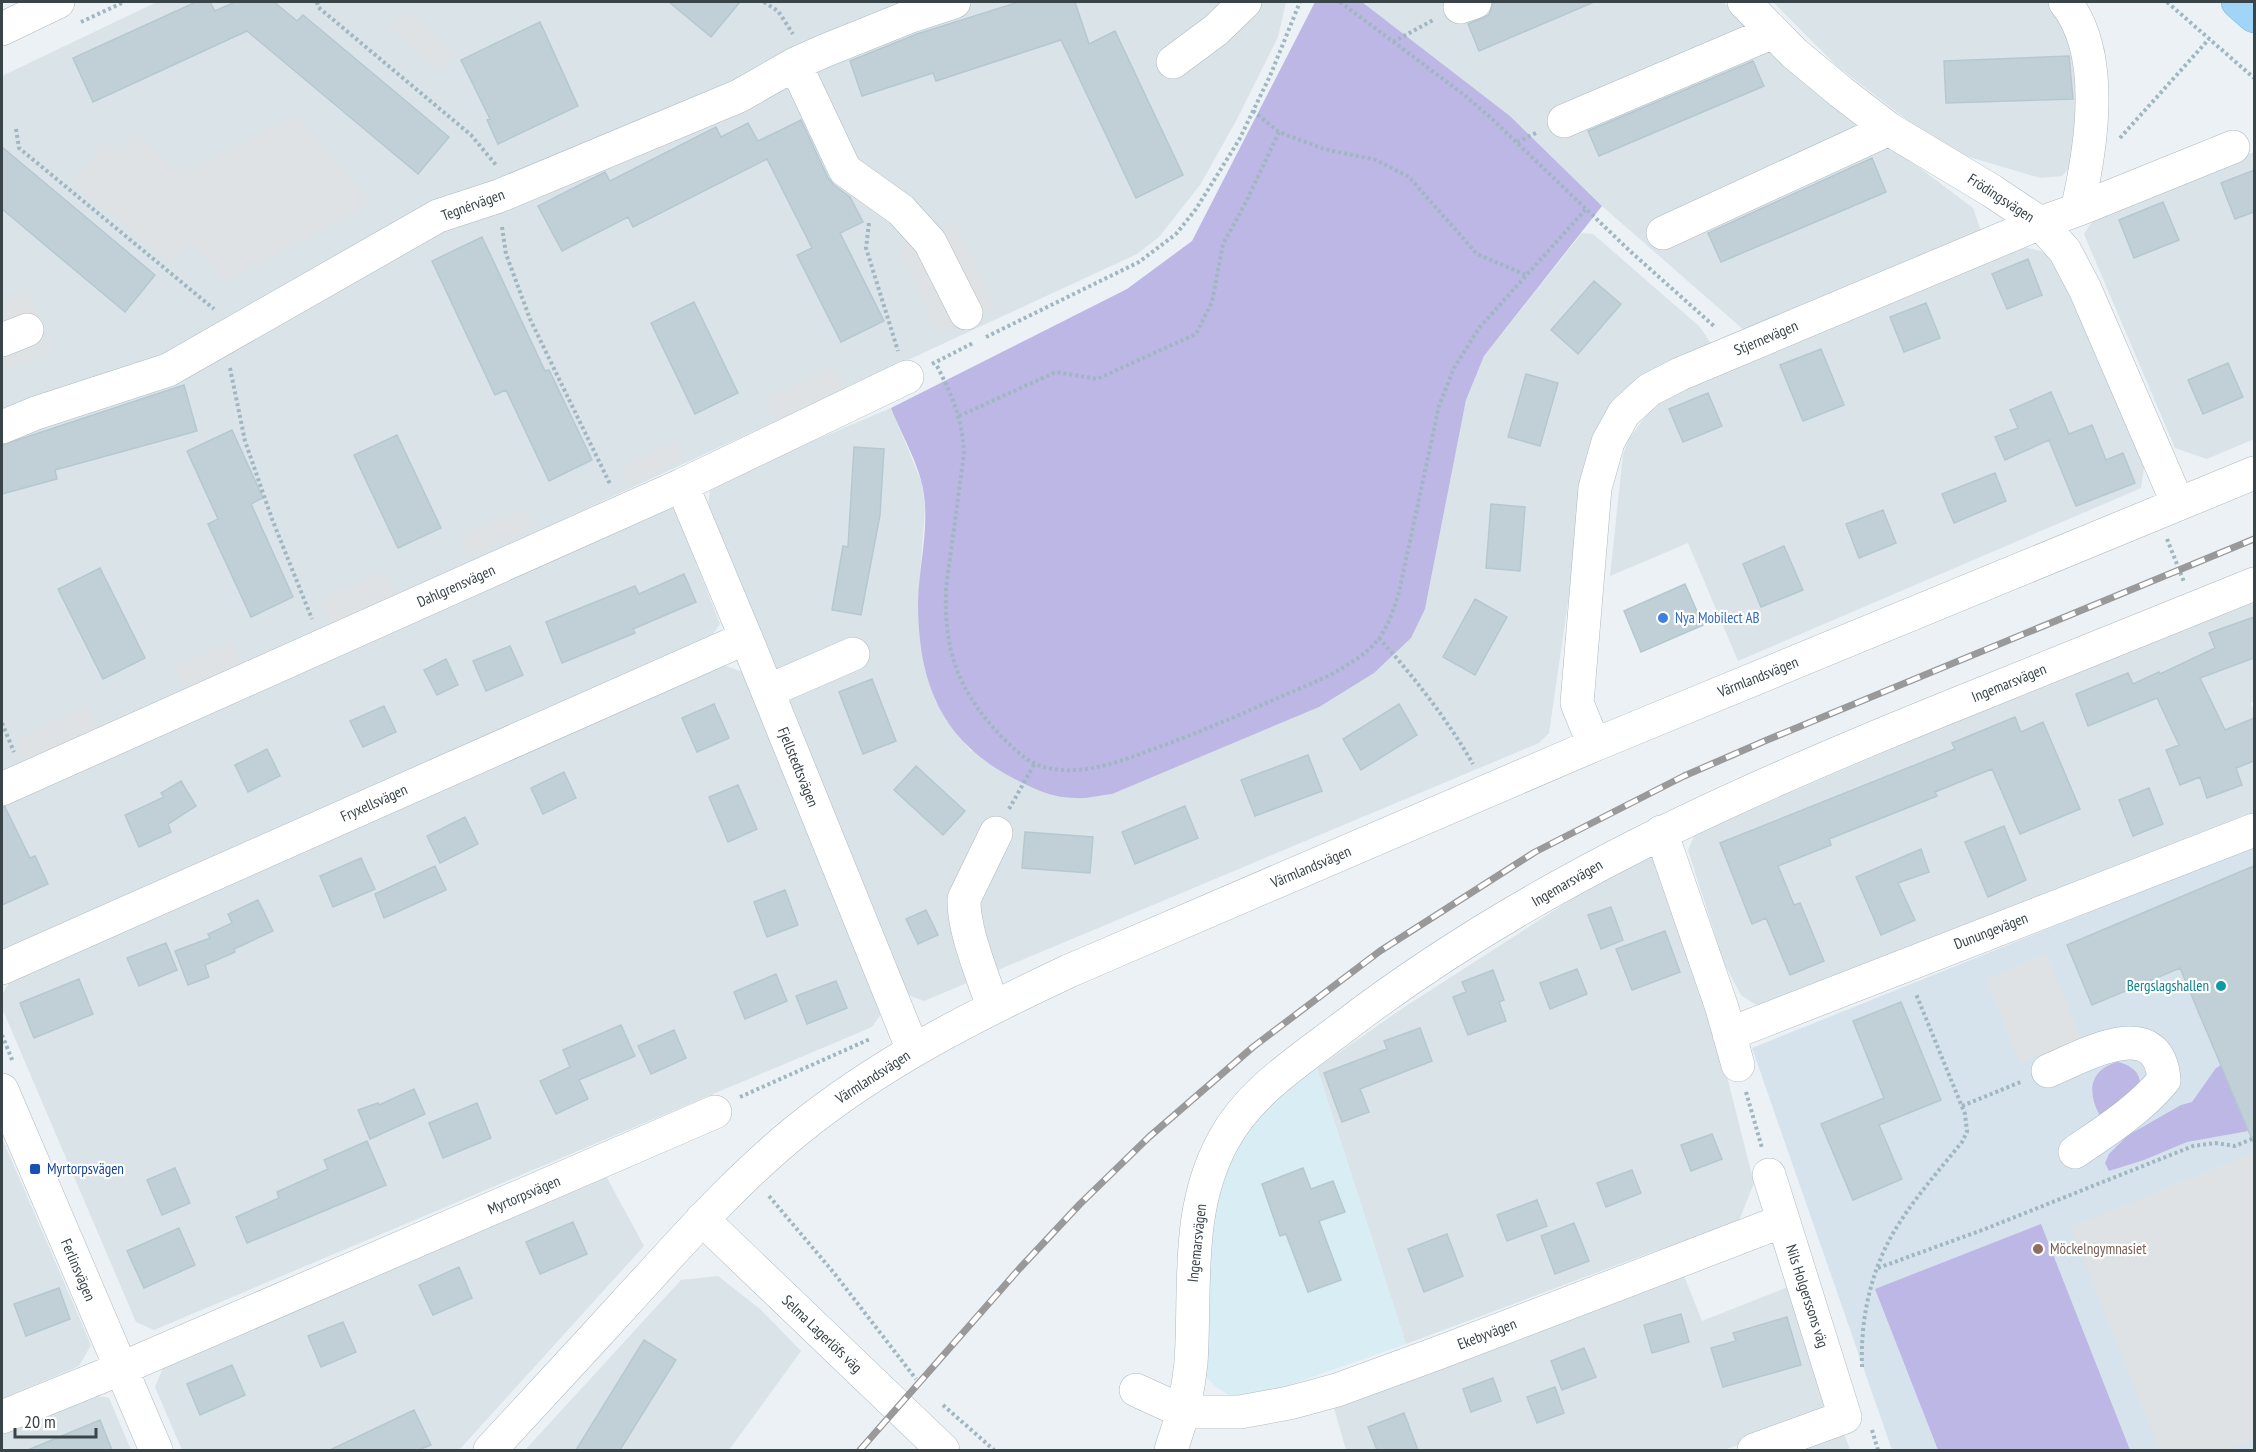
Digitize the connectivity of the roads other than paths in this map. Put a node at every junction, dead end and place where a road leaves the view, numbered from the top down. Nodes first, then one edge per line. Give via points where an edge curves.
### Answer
1 (58, 2) edge
2 (954, 2) edge
3 (1245, 2) edge
4 (1744, 2) edge
5 (2065, 2) edge
6 (2238, 2) edge
7 (2254, 16) edge
8 (2, 28) edge
9 (1773, 32) junction
10 (1173, 62) dead end
11 (795, 64) junction
12 (1564, 121) dead end
13 (1889, 129) junction
14 (2233, 147) dead end
15 (2077, 210) junction
16 (2040, 223) junction
17 (1663, 233) dead end
18 (966, 313) dead end
19 (921, 370) road end
20 (2, 427) edge
21 (2254, 473) edge
22 (682, 485) junction
23 (2167, 509) junction
24 (2254, 584) edge
25 (746, 638) junction
26 (853, 654) dead end
27 (768, 691) junction
28 (1594, 745) junction
29 (2, 789) edge
30 (2254, 830) edge
31 (1661, 832) junction
32 (996, 833) road end
33 (2, 968) edge
34 (993, 1007) junction
35 (1729, 1034) junction
36 (913, 1050) junction
37 (1738, 1065) road end
38 (2048, 1071) road end
39 (2, 1090) edge
40 (715, 1112) dead end
41 (2075, 1152) dead end
42 (1769, 1175) road end
43 (702, 1219) junction
44 (1783, 1221) junction
45 (120, 1369) junction
46 (1136, 1390) dead end
47 (1184, 1412) junction
48 (2, 1417) edge
49 (1177, 1449) edge
50 (156, 1450) edge
51 (490, 1450) edge
52 (943, 1450) edge
53 (1754, 1450) edge

1 - 8 street
2 - 11 street, Tegnérvägen
3 - 10 street
4 - 9 street, Frödingsvägen
5 - 15 street via 2081,34 2091,78 2092,127
6 - 7 main road
9 - 12 street
9 - 13 street, Frödingsvägen via 1794,54
11 - 18 street via 845,171 901,210 930,242
11 - 20 street, Tegnérvägen via 739,96 507,193 438,216 168,370
13 - 16 street, Frödingsvägen
13 - 17 street
14 - 15 street, Stjernevägen
15 - 16 street, Stjernevägen
16 - 23 street, Frödingsvägen via 2065,251 2085,289
16 - 28 street, Stjernevägen via 1649,390 1624,413 1608,442 1595,488 1577,703
19 - 22 street, Dahlgrensvägen
21 - 23 street, Värmlandsvägen
22 - 25 street, Fjellstedtsvägen
22 - 29 street, Dahlgrensvägen
23 - 28 street, Värmlandsvägen
24 - 31 street, Ingemarsvägen via 1814,762
25 - 27 street, Fjellstedtsvägen
25 - 33 street, Fryxellsvägen
26 - 27 street
27 - 36 street, Fjellstedtsvägen
28 - 34 street, Värmlandsvägen
30 - 35 street, Dunungevägen
31 - 35 street
31 - 47 street, Ingemarsvägen via 1576,877 1441,958 1315,1048 1245,1109 1224,1140 1199,1204 1191,1363
32 - 34 street via 964,899 967,925
34 - 36 street, Värmlandsvägen
35 - 37 street
36 - 43 street, Värmlandsvägen via 795,1132
38 - 41 street via 2114,1043 2138,1043 2153,1051 2163,1063 2164,1080 2151,1096 2133,1113
39 - 45 street, Ferlinsvägen
40 - 45 street, Myrtorpsvägen
42 - 44 street, Nils Holgerssons väg
43 - 51 street, Värmlandsvägen
43 - 52 street, Selma Lagerlöfs väg
44 - 47 street, Ekebyvägen via 1337,1390 1240,1412
44 - 53 street, Nils Holgerssons väg via 1857,1420
45 - 48 street, Myrtorpsvägen
45 - 50 street, Ferlinsvägen
46 - 47 street
47 - 49 street, Ingemarsvägen

